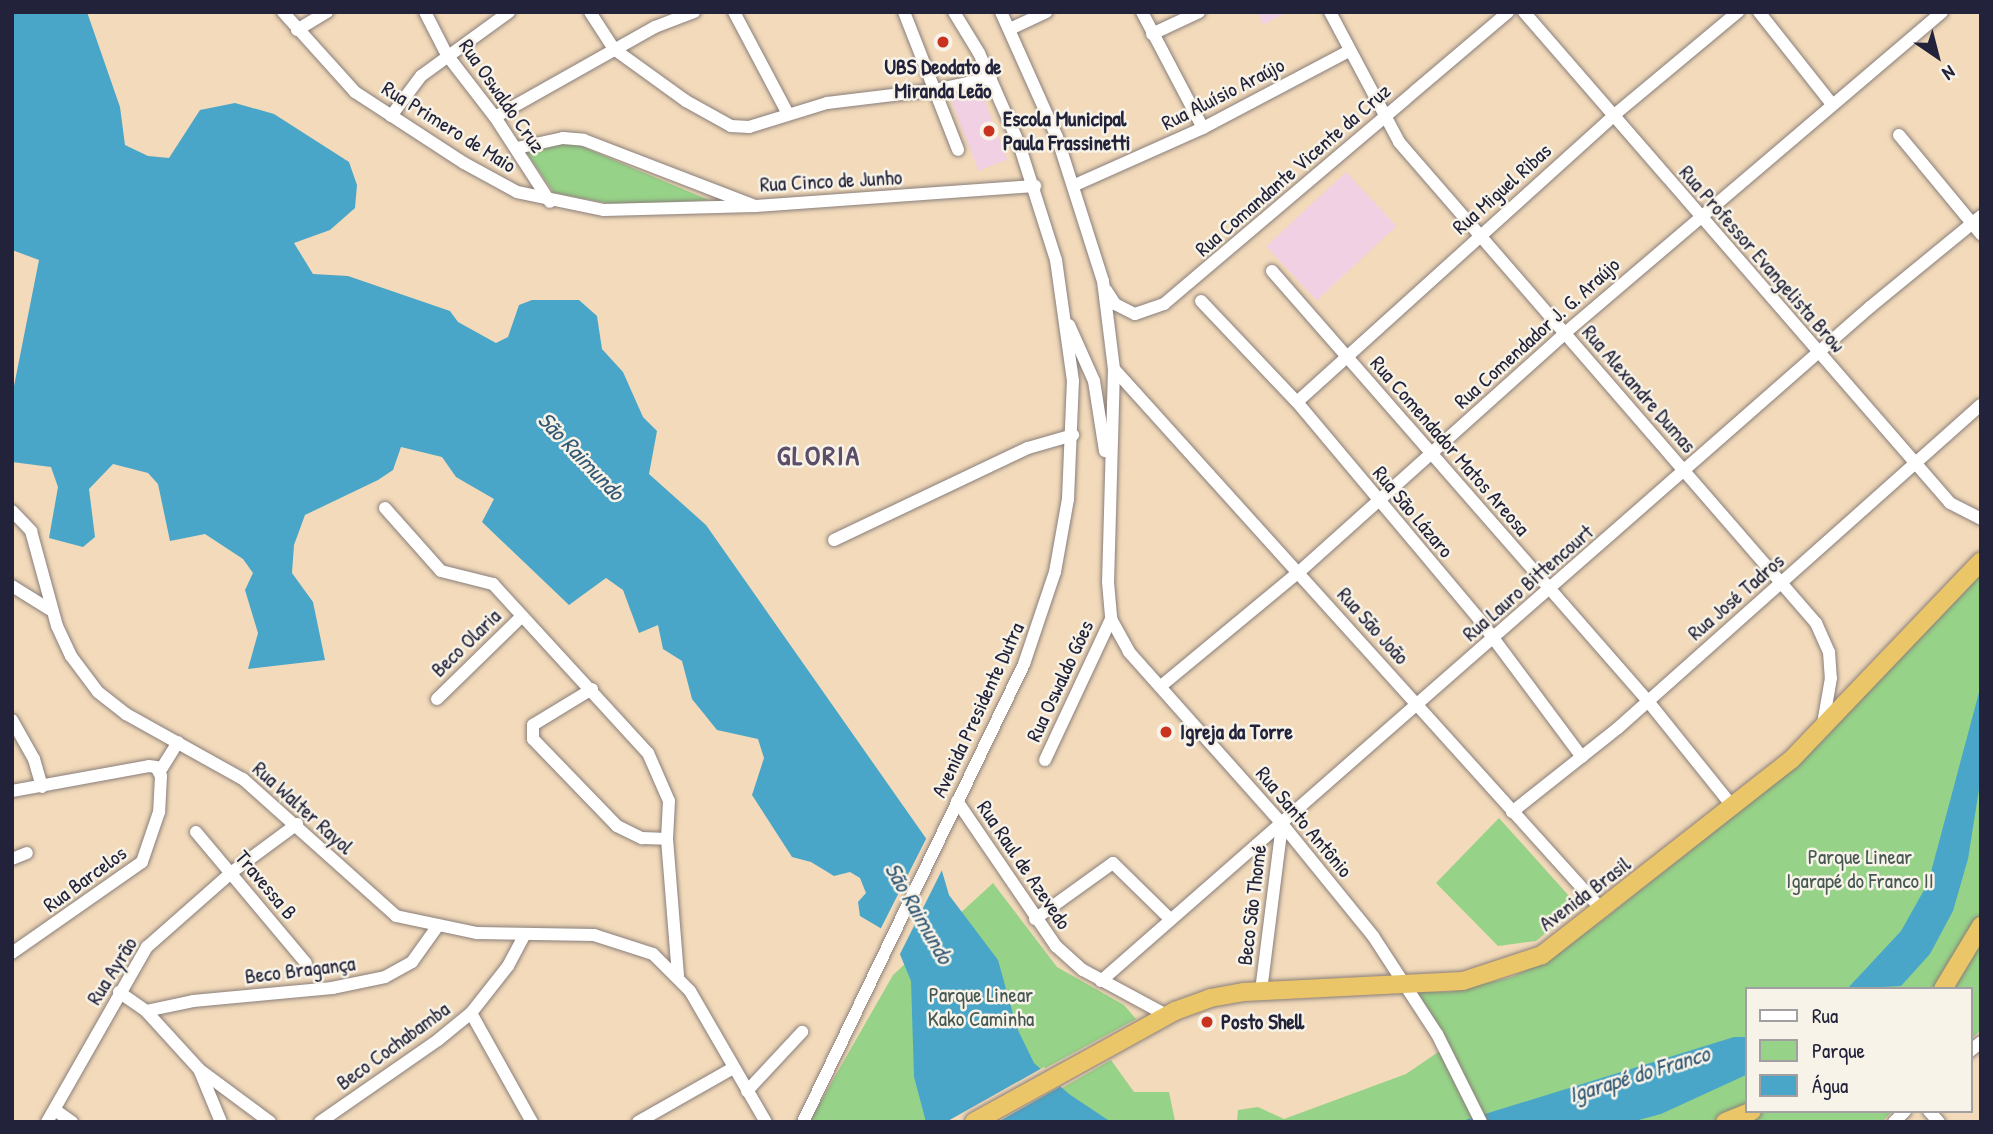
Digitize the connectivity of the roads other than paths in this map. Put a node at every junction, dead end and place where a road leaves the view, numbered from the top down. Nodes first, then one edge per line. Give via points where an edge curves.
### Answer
1 (283, 12) edge
2 (327, 12) edge
3 (425, 12) edge
4 (509, 12) edge
5 (590, 12) edge
6 (694, 12) edge
7 (734, 12) edge
8 (904, 12) edge
9 (1001, 12) edge
10 (1046, 12) edge
11 (1142, 12) edge
12 (1199, 12) edge
13 (1330, 12) edge
14 (1508, 12) edge
15 (1524, 12) edge
16 (1738, 12) edge
17 (1759, 12) edge
18 (1942, 12) edge
19 (954, 13) edge
20 (304, 22) edge
21 (1010, 29) junction
22 (1152, 34) junction
23 (614, 49) junction
24 (1349, 51) junction
25 (447, 55) junction
26 (991, 78) junction
27 (934, 90) junction
28 (1831, 103) junction
29 (787, 113) junction
30 (391, 116) junction
31 (1613, 116) junction
32 (495, 117) junction
33 (1383, 117) junction
34 (1203, 128) junction
35 (1899, 135) dead end
36 (517, 148) junction
37 (958, 150) dead end
38 (1075, 185) junction
39 (1035, 186) junction
40 (550, 202) junction
41 (755, 206) junction
42 (1699, 217) junction
43 (1976, 220) edge
44 (1981, 234) edge
45 (1480, 235) junction
46 (1272, 271) dead end
47 (1103, 281) junction
48 (1201, 301) dead end
49 (1065, 316) junction
50 (1565, 333) junction
51 (1818, 352) junction
52 (1346, 354) junction
53 (1114, 369) junction
54 (1297, 402) junction
55 (1981, 405) edge
56 (1073, 435) junction
57 (1432, 453) junction
58 (1916, 463) junction
59 (1685, 472) junction
60 (1378, 502) junction
61 (1109, 503) junction
62 (385, 508) dead end
63 (12, 511) edge
64 (1981, 519) edge
65 (834, 540) dead end
66 (1981, 561) edge
67 (1299, 572) junction
68 (1782, 582) junction
69 (12, 586) edge
70 (1549, 590) junction
71 (49, 609) junction
72 (522, 615) junction
73 (1111, 619) junction
74 (1491, 640) junction
75 (1161, 686) junction
76 (592, 689) junction
77 (437, 699) dead end
78 (1647, 700) junction
79 (1417, 705) junction
80 (12, 720) edge
81 (1820, 733) junction
82 (178, 741) junction
83 (1582, 757) junction
84 (1045, 760) dead end
85 (161, 773) junction
86 (43, 787) junction
87 (12, 791) edge
88 (957, 801) junction
89 (1733, 807) junction
90 (1512, 813) junction
91 (297, 824) junction
92 (1283, 824) junction
93 (196, 832) dead end
94 (667, 839) junction
95 (27, 853) dead end
96 (12, 859) edge
97 (232, 872) junction
98 (1602, 910) junction
99 (1035, 919) junction
100 (1170, 919) junction
101 (1981, 926) edge
102 (438, 927) junction
103 (525, 934) junction
104 (12, 953) edge
105 (306, 963) dead end
106 (678, 977) junction
107 (1101, 981) junction
108 (1409, 987) junction
109 (1944, 987) edge
110 (1261, 991) junction
111 (119, 992) junction
112 (146, 1012) junction
113 (471, 1013) junction
114 (1168, 1016) junction
115 (802, 1032) dead end
116 (733, 1068) junction
117 (199, 1069) junction
118 (747, 1091) junction
119 (55, 1110) junction
120 (1747, 1113) edge
121 (47, 1122) edge
122 (72, 1122) edge
123 (221, 1122) edge
124 (270, 1122) edge
125 (320, 1122) edge
126 (532, 1122) edge
127 (638, 1122) edge
128 (765, 1122) edge
129 (803, 1122) edge
130 (974, 1122) edge
131 (1481, 1122) edge
132 (1725, 1122) edge

1 - 20 street, Rua Primero de Maio
2 - 20 street
3 - 25 street, Rua Oswaldo Cruz
4 - 25 street
5 - 23 street
6 - 23 street
7 - 29 street
8 - 27 street
9 - 21 street
10 - 21 street
11 - 22 street
12 - 22 street
13 - 24 street, Rua Alexandre Dumas
14 - 33 street, Rua Comandante Vicente da Cruz
15 - 31 street, Rua Professor Evangelista Brow
16 - 31 street, Rua Miguel Ribas
17 - 28 street
18 - 28 street, Rua Comendador J. G. Araújo
19 - 26 street, Avenida Presidente Dutra
20 - 30 street, Rua Primero de Maio via 355,92
21 - 38 street
22 - 34 street
23 - 29 street via 731,126 749,127
23 - 32 street
24 - 33 street, Rua Alexandre Dumas
24 - 34 street, Rua Aluísio Araújo
25 - 30 street via 412,86
25 - 32 street, Rua Oswaldo Cruz
26 - 27 street
26 - 39 street, Avenida Presidente Dutra
27 - 29 street via 827,103
27 - 37 street
28 - 42 street, Rua Comendador J. G. Araújo
30 - 40 street, Rua Primero de Maio via 491,178
31 - 42 street, Rua Professor Evangelista Brow
31 - 45 street, Rua Miguel Ribas
32 - 36 street, Rua Oswaldo Cruz
33 - 45 street, Rua Alexandre Dumas
33 - 47 street, Rua Comandante Vicente da Cruz via 1164,304 1147,312 1123,310 1109,297
34 - 38 street, Rua Aluísio Araújo
35 - 43 street
36 - 40 street, Rua Oswaldo Cruz
36 - 41 street, Rua Cinco de Junho via 562,138 584,140
38 - 47 street
39 - 41 street, Rua Cinco de Junho
39 - 49 street, Avenida Presidente Dutra via 1056,260
40 - 41 street, Rua Primero de Maio via 604,210
42 - 50 street, Rua Comendador J. G. Araújo
42 - 51 street, Rua Professor Evangelista Brow
43 - 44 street
43 - 51 street, Rua Lauro Bittencourt
45 - 50 street, Rua Alexandre Dumas
45 - 52 street, Rua Miguel Ribas
46 - 52 street, Rua Comendador Matos Areosa
47 - 53 street
48 - 54 street, Rua São Lázaro
49 - 56 street, Avenida Presidente Dutra via 1073,381
49 - 61 street via 1089,364 1101,406
50 - 57 street, Rua Comendador J. G. Araújo
50 - 59 street, Rua Alexandre Dumas
51 - 58 street, Rua Professor Evangelista Brow
51 - 59 street, Rua Lauro Bittencourt
52 - 54 street, Rua Miguel Ribas
52 - 57 street, Rua Comendador Matos Areosa
53 - 61 street, Rua Santo Antônio
53 - 67 street, Rua São João
54 - 60 street, Rua São Lázaro
55 - 58 street, Rua José Tadros
56 - 65 street via 1028,448
56 - 88 street, Avenida Presidente Dutra via 1062,536 1040,622 1001,716
57 - 60 street, Rua Comendador J. G. Araújo
57 - 70 street, Rua Comendador Matos Areosa
58 - 64 street, Rua Professor Evangelista Brow via 1950,503
58 - 68 street, Rua José Tadros
59 - 68 street, Rua Alexandre Dumas
59 - 70 street, Rua Lauro Bittencourt
60 - 67 street, Rua Comendador J. G. Araújo
60 - 74 street, Rua São Lázaro
61 - 73 street, Rua Santo Antônio
62 - 72 street, Rua Walter Rayol via 441,571 458,578 485,578
63 - 71 street, Rua Walter Rayol via 32,531
66 - 81 highway, Avenida Brasil
67 - 75 street, Rua Comendador J. G. Araújo
67 - 79 street, Rua São João
68 - 78 street, Rua José Tadros
68 - 81 street, Rua Alexandre Dumas via 1815,623 1829,652 1830,693
69 - 71 street
70 - 74 street, Rua Lauro Bittencourt
70 - 78 street, Rua Comendador Matos Areosa
71 - 82 street, Rua Walter Rayol via 71,656 98,692 126,714
72 - 76 street, Rua Walter Rayol
72 - 77 street, Beco Olaria
73 - 75 street, Rua Santo Antônio via 1129,652
73 - 84 street, Rua Oswaldo Góes
74 - 79 street, Rua Lauro Bittencourt
74 - 83 street, Rua São Lázaro
75 - 92 street, Rua Santo Antônio
76 - 94 street, Rua Walter Rayol via 631,732 661,775 669,801
76 - 94 street via 533,725 533,739 617,826 642,838
78 - 83 street, Rua José Tadros
78 - 89 street, Rua Comendador Matos Areosa
79 - 90 street, Rua São João
79 - 92 street, Rua Lauro Bittencourt
80 - 86 street via 34,759
81 - 89 highway, Avenida Brasil
82 - 85 street
82 - 91 street, Rua Walter Rayol via 232,772
83 - 90 street, Rua José Tadros
85 - 86 street via 149,766
85 - 104 street, Rua Barcelos via 159,812 142,862
86 - 87 street
88 - 99 street, Rua Raul de Azevedo
88 - 129 street, Avenida Presidente Dutra
89 - 98 highway, Avenida Brasil
90 - 98 street, Rua São João
91 - 97 street, Rua Ayrão
91 - 102 street, Rua Walter Rayol via 396,916
92 - 100 street, Rua Lauro Bittencourt
92 - 108 street, Rua Santo Antônio
92 - 110 street, Beco São Thomé
93 - 97 street, Travessa B
94 - 106 street, Rua Walter Rayol
95 - 96 street
97 - 105 street, Travessa B
97 - 111 street, Rua Ayrão via 162,931
98 - 108 highway, Avenida Brasil via 1542,955 1517,967 1463,981
99 - 100 street via 1114,863
99 - 107 street, Rua Raul de Azevedo via 1072,961
100 - 107 street, Rua Lauro Bittencourt
101 - 109 highway
102 - 103 street, Rua Walter Rayol
102 - 112 street, Beco Bragança via 412,962 385,977 332,989 192,1001
103 - 106 street, Rua Walter Rayol via 594,935 624,942 653,954
103 - 113 street, Beco Cochabamba via 510,963
106 - 116 street, Rua Walter Rayol
107 - 114 street, Rua Raul de Azevedo
108 - 110 highway, Avenida Brasil
108 - 131 street, Rua Santo Antônio
110 - 114 highway, Avenida Brasil via 1210,998
111 - 112 street
111 - 119 street, Rua Ayrão
112 - 117 street
113 - 125 street, Beco Cochabamba
113 - 126 street
114 - 130 highway, Avenida Brasil
115 - 118 street
116 - 118 street, Rua Walter Rayol
116 - 127 street
117 - 123 street
117 - 124 street
118 - 128 street, Rua Walter Rayol
119 - 121 street, Rua Ayrão
119 - 122 street
120 - 132 highway

